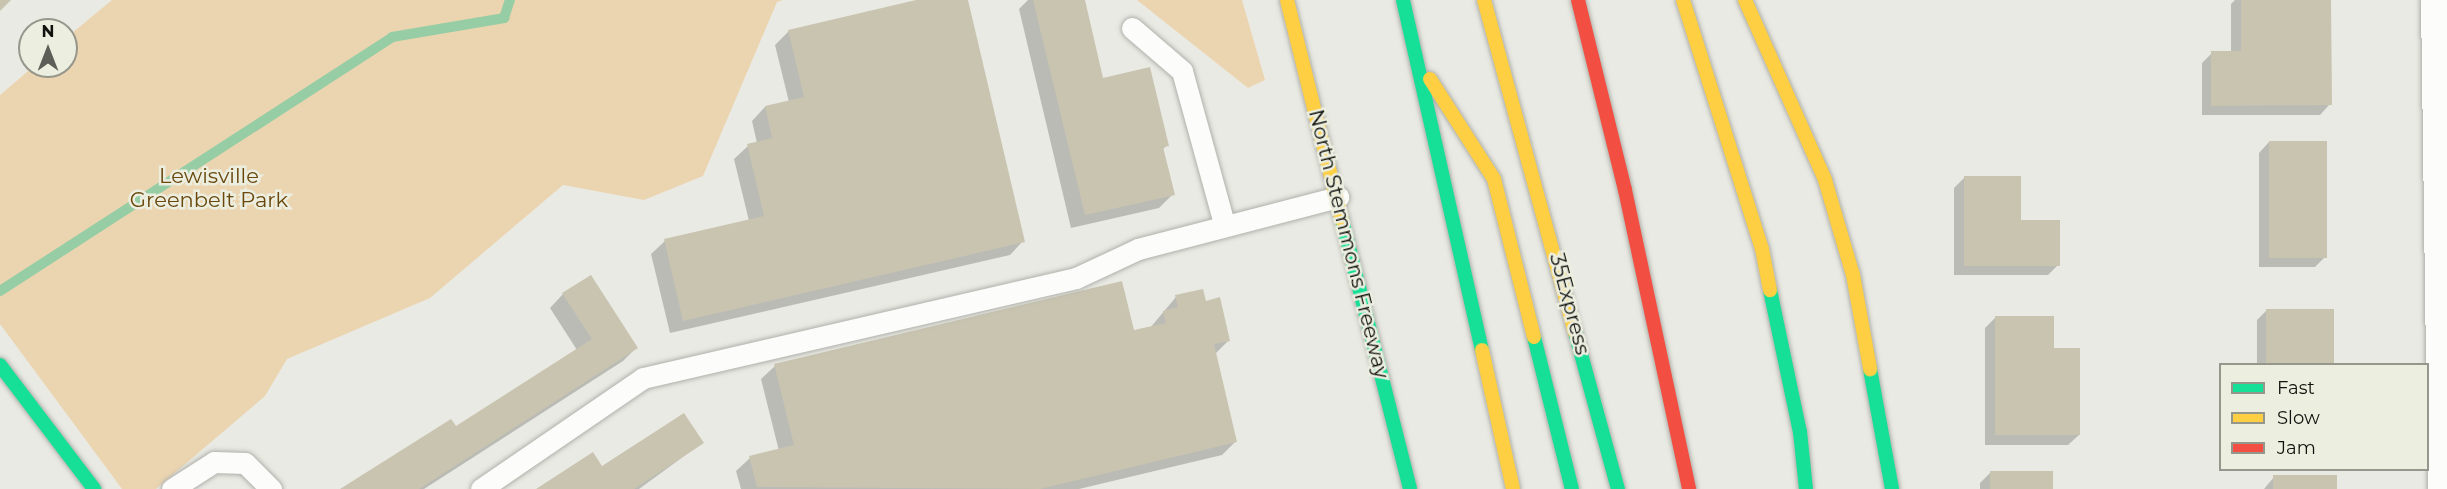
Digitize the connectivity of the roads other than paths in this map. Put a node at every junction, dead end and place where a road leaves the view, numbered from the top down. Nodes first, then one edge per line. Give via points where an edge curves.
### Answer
1 (1287, 0) edge
2 (1403, 0) edge
3 (1484, 0) edge
4 (1578, 0) edge
5 (1683, 0) edge
6 (1745, 0) edge
7 (2437, 0) edge
8 (1506, 22) dead end
9 (1132, 28) dead end
10 (1418, 60) junction
11 (1519, 120) junction
12 (1338, 197) junction
13 (1224, 224) junction
14 (0, 364) edge
15 (94, 489) edge
16 (172, 489) edge
17 (271, 489) edge
18 (481, 489) edge
19 (1410, 489) edge
20 (1513, 489) edge
21 (1572, 489) edge
22 (1618, 489) edge
23 (1689, 489) edge
24 (1806, 489) edge
25 (1892, 489) edge
26 (2444, 489) edge

1 - 12 main road, North Stemmons Freeway
2 - 10 main road
3 - 11 main road
4 - 23 main road via 1625,190
5 - 24 main road via 1762,249 1800,432
6 - 25 main road via 1825,180 1853,274
7 - 26 street
8 - 11 main road
9 - 13 lane via 1182,71
10 - 20 main road
10 - 21 main road via 1494,179
11 - 22 main road, 35Express
12 - 13 lane
12 - 19 main road, North Stemmons Freeway
13 - 18 lane via 1138,249 1076,278 643,378
14 - 15 main road
16 - 17 lane via 214,462 245,463

